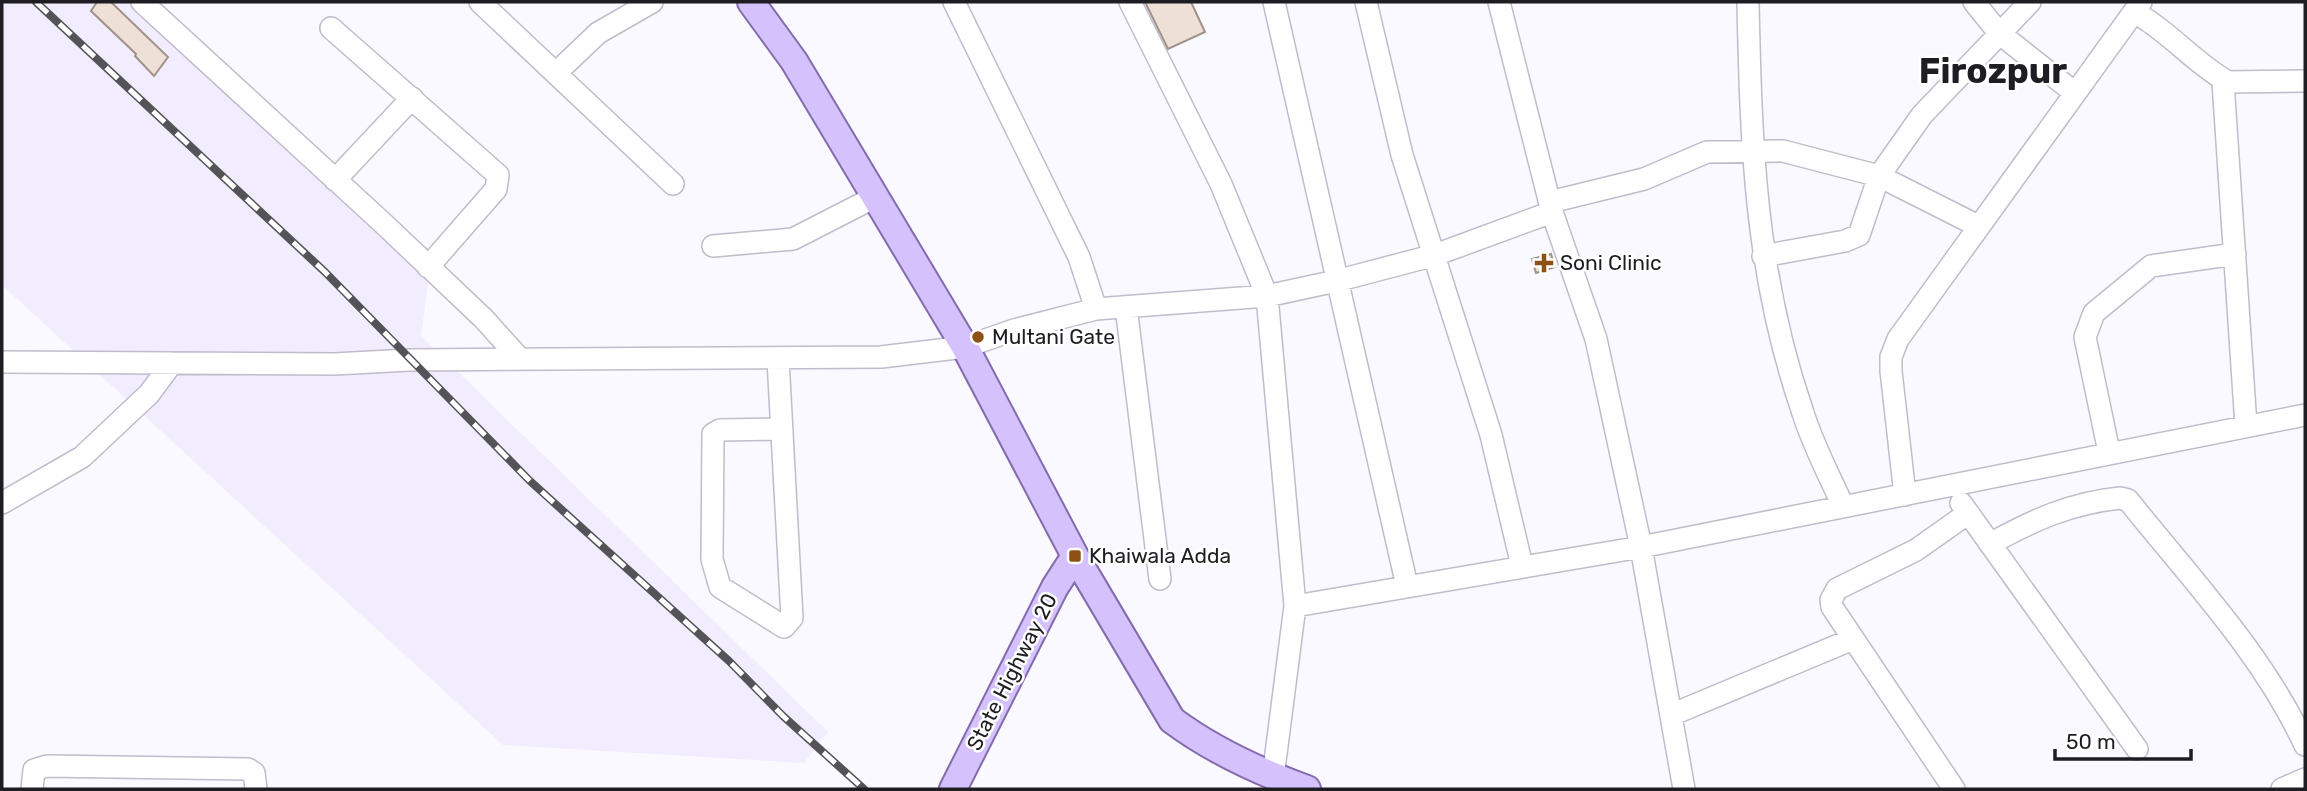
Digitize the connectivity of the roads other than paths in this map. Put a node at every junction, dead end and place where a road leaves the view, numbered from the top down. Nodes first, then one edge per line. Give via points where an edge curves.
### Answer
1 (142, 2) edge
2 (480, 2) edge
3 (652, 2) edge
4 (954, 2) edge
5 (1130, 2) edge
6 (1274, 2) edge
7 (1366, 2) edge
8 (1499, 2) edge
9 (1748, 2) edge
10 (1974, 2) edge
11 (2030, 2) edge
12 (754, 3) edge
13 (2137, 7) edge
14 (331, 28) dead end
15 (1999, 33) junction
16 (556, 74) junction
17 (2305, 81) edge
18 (2228, 82) junction
19 (2075, 93) junction
20 (412, 98) junction
21 (1751, 151) junction
22 (1879, 176) junction
23 (335, 180) junction
24 (673, 184) dead end
25 (875, 197) junction
26 (1551, 207) junction
27 (1978, 226) junction
28 (713, 246) dead end
29 (2235, 254) junction
30 (1435, 255) junction
31 (1763, 256) junction
32 (428, 267) junction
33 (1336, 281) junction
34 (1267, 296) junction
35 (1126, 307) junction
36 (1096, 309) junction
37 (965, 347) junction
38 (520, 359) junction
39 (778, 359) junction
40 (2, 362) edge
41 (172, 363) junction
42 (2305, 415) edge
43 (2246, 426) junction
44 (782, 429) junction
45 (2109, 452) junction
46 (1950, 486) junction
47 (1905, 495) junction
48 (2, 503) edge
49 (1843, 506) junction
50 (1967, 514) junction
51 (1990, 544) junction
52 (1641, 547) junction
53 (1075, 556) junction
54 (1522, 566) junction
55 (1160, 579) dead end
56 (1406, 586) junction
57 (1295, 606) junction
58 (1853, 639) junction
59 (1671, 715) junction
60 (2305, 745) edge
61 (2137, 749) dead end
62 (1273, 777) junction
63 (2305, 779) edge
64 (32, 789) edge
65 (256, 789) edge
66 (953, 789) edge
67 (1307, 789) edge
68 (1684, 789) edge
69 (1954, 789) edge
70 (2282, 789) edge

1 - 23 street
2 - 16 street
3 - 16 street via 598,33
4 - 36 street via 1079,257
5 - 34 street via 1221,184
6 - 33 street
7 - 30 street via 1402,155
8 - 26 street
9 - 21 street
10 - 15 street
11 - 15 street
12 - 25 main road
13 - 18 street
13 - 19 street
14 - 20 street
15 - 19 street
15 - 22 street via 1922,115
16 - 24 street
17 - 18 street
18 - 29 street via 2222,82
19 - 27 street
20 - 23 street
20 - 32 street via 499,178 496,189
21 - 22 street via 1799,153
21 - 26 street via 1707,152 1644,179
21 - 31 street
22 - 27 street
22 - 31 street via 1859,236
23 - 32 street
25 - 28 street via 787,241
25 - 37 main road
26 - 30 street
26 - 52 street via 1595,339
27 - 47 street via 1906,325 1891,357
29 - 43 street
29 - 45 street via 2151,266 2094,313 2085,337
30 - 33 street
30 - 54 street via 1490,435
31 - 49 street via 1802,412
32 - 38 street
33 - 34 street
33 - 56 street
34 - 35 street
34 - 57 street
35 - 36 street
35 - 55 street
36 - 37 street
37 - 39 street via 881,357
37 - 53 main road
38 - 39 street
38 - 41 street
39 - 44 street
40 - 41 street
41 - 48 street via 149,394 82,457
42 - 43 street
43 - 45 street
44 - 44 street via 792,618 784,627 720,587 712,559 713,434
45 - 46 street
46 - 47 street
46 - 50 street
47 - 49 street
49 - 52 street
50 - 51 street
50 - 58 street via 1916,550 1833,593 1832,607
51 - 60 street via 2064,508 2128,500 2272,683
51 - 61 street
52 - 54 street
52 - 59 street
53 - 62 main road via 1172,720
53 - 66 main road, State Highway 20
54 - 56 street
56 - 57 street
57 - 62 street
58 - 59 street
58 - 69 street
59 - 68 street
62 - 67 main road
63 - 70 street
64 - 65 street via 34,770 47,766 248,769 254,773

